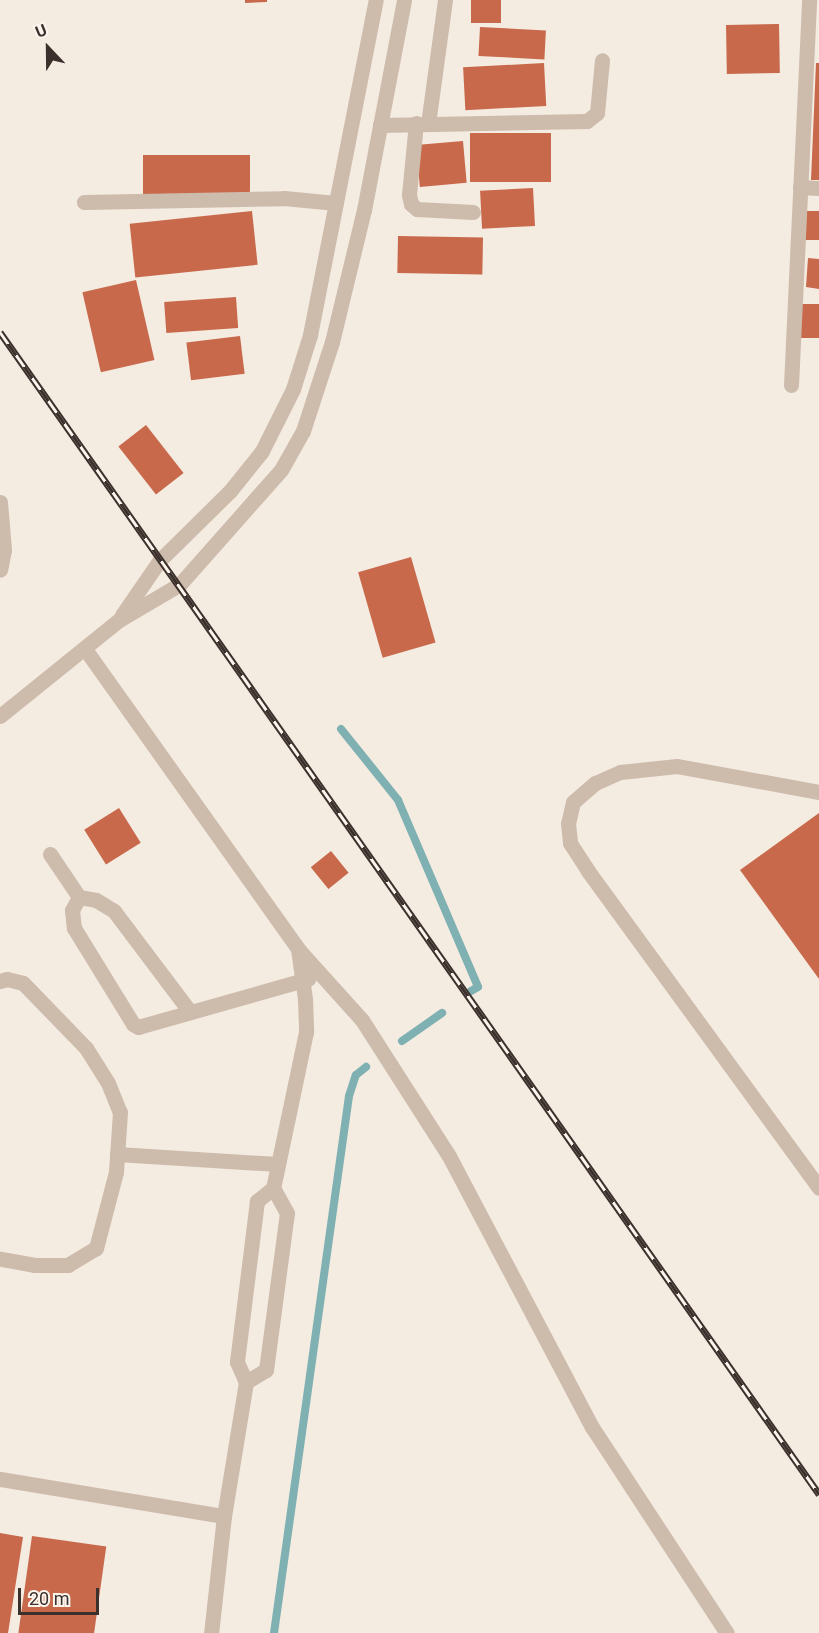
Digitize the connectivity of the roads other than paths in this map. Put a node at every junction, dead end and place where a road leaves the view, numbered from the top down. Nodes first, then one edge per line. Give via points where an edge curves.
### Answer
1 (376, 0) edge
2 (404, 0) edge
3 (445, 0) edge
4 (809, 0) edge
5 (602, 60) dead end
6 (422, 123) junction
7 (380, 124) junction
8 (800, 188) junction
9 (819, 188) edge
10 (84, 202) dead end
11 (336, 203) junction
12 (473, 212) dead end
13 (791, 385) dead end
14 (0, 502) edge
15 (0, 570) edge
16 (119, 620) junction
17 (85, 649) junction
18 (0, 716) edge
19 (819, 792) edge
20 (50, 854) dead end
21 (79, 897) junction
22 (298, 949) junction
23 (323, 975) junction
24 (0, 981) edge
25 (300, 981) junction
26 (190, 1012) junction
27 (117, 1154) junction
28 (278, 1164) junction
29 (273, 1188) junction
30 (819, 1188) edge
31 (0, 1258) edge
32 (246, 1382) junction
33 (0, 1479) edge
34 (224, 1516) junction
35 (211, 1633) edge
36 (727, 1633) edge

1 - 11 street
2 - 7 street
3 - 6 street
4 - 8 street
5 - 6 street via 597,113 587,121
6 - 7 street
6 - 12 street via 409,195 411,204 417,209
7 - 16 street via 332,342 303,431 281,470 180,584
8 - 9 street
8 - 13 street
10 - 11 street via 284,198
11 - 16 street via 310,335 293,388 262,451 230,491 160,560
14 - 15 street via 4,550
16 - 17 street
17 - 18 street
17 - 22 street
19 - 30 street via 676,766 620,772 595,783 573,802 568,823 570,843 588,871
20 - 21 street
21 - 26 street via 96,900 114,911
21 - 26 street via 72,910 74,928 133,1024 145,1027
22 - 23 street
22 - 25 street
23 - 25 street
23 - 36 street via 362,1020 449,1156 592,1427
24 - 27 street via 23,983 86,1048 108,1083 120,1112
25 - 26 street
25 - 28 street via 306,1032
27 - 28 street
27 - 31 street via 96,1248 68,1265 35,1265
28 - 29 street
29 - 32 street via 257,1201 237,1362
29 - 32 street via 287,1213 266,1370
32 - 34 street
33 - 34 street
34 - 35 street

